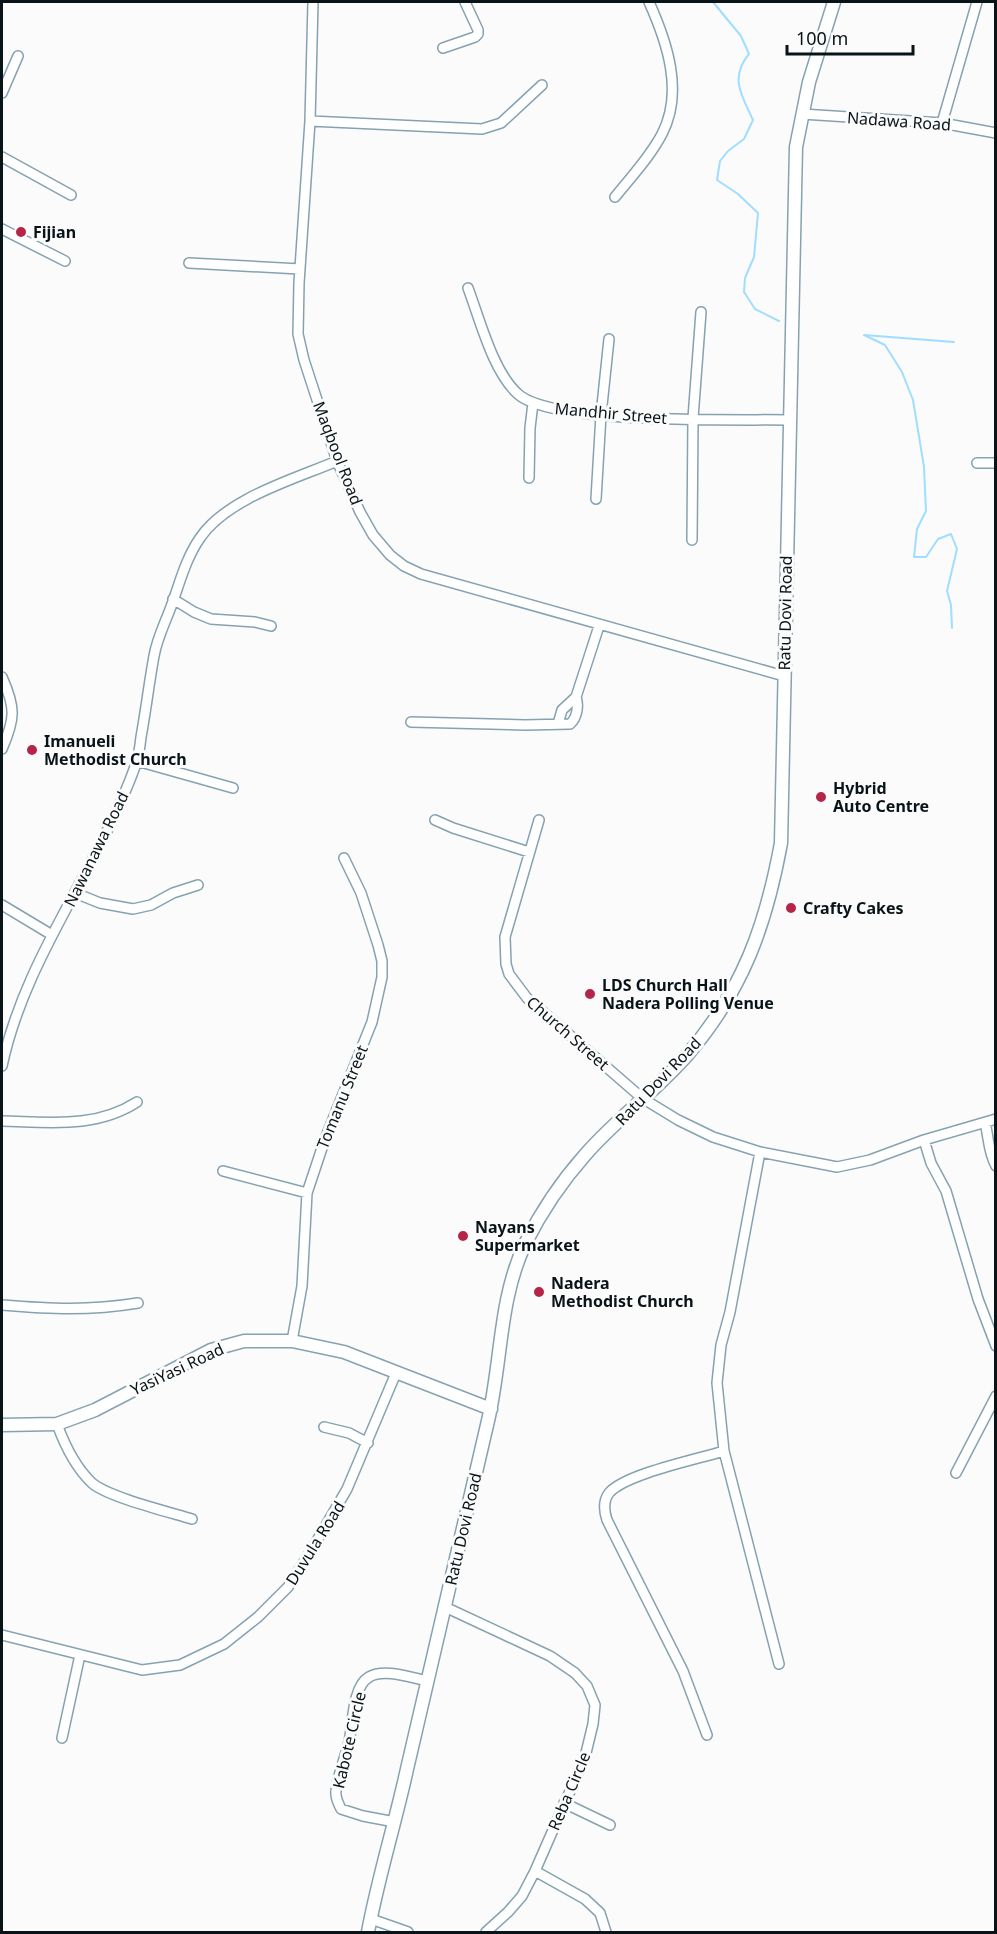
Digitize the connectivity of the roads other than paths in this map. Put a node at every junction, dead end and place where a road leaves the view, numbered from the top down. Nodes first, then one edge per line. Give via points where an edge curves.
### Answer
1 (313, 2) edge
2 (465, 2) edge
3 (649, 2) edge
4 (834, 2) edge
5 (977, 2) edge
6 (443, 48) dead end
7 (18, 56) dead end
8 (542, 85) dead end
9 (2, 93) edge
10 (802, 114) junction
11 (310, 121) junction
12 (942, 123) junction
13 (996, 133) edge
14 (2, 157) edge
15 (71, 195) dead end
16 (615, 197) dead end
17 (2, 229) edge
18 (66, 261) dead end
19 (189, 263) dead end
20 (300, 269) junction
21 (468, 288) dead end
22 (701, 312) dead end
23 (609, 339) dead end
24 (533, 403) junction
25 (601, 415) junction
26 (693, 418) junction
27 (789, 420) junction
28 (337, 461) junction
29 (977, 463) dead end
30 (996, 463) edge
31 (529, 478) dead end
32 (596, 499) dead end
33 (692, 540) dead end
34 (173, 599) junction
35 (271, 626) dead end
36 (599, 626) junction
37 (784, 676) junction
38 (2, 677) edge
39 (576, 697) junction
40 (411, 722) dead end
41 (558, 724) junction
42 (2, 749) edge
43 (137, 762) junction
44 (233, 788) dead end
45 (435, 820) dead end
46 (540, 820) dead end
47 (530, 852) junction
48 (344, 858) dead end
49 (198, 885) dead end
50 (75, 893) junction
51 (2, 905) edge
52 (52, 935) junction
53 (2, 1066) edge
54 (642, 1098) junction
55 (137, 1102) dead end
56 (996, 1119) edge
57 (2, 1121) edge
58 (985, 1123) junction
59 (924, 1140) junction
60 (760, 1152) junction
61 (996, 1166) edge
62 (223, 1170) dead end
63 (307, 1193) junction
64 (138, 1303) dead end
65 (2, 1305) edge
66 (291, 1341) junction
67 (996, 1346) edge
68 (396, 1373) junction
69 (996, 1396) edge
70 (491, 1408) junction
71 (57, 1424) junction
72 (2, 1425) edge
73 (324, 1427) dead end
74 (368, 1443) junction
75 (724, 1451) junction
76 (956, 1473) dead end
77 (192, 1519) dead end
78 (445, 1607) junction
79 (2, 1635) edge
80 (80, 1655) junction
81 (779, 1664) dead end
82 (428, 1681) junction
83 (706, 1735) dead end
84 (62, 1738) dead end
85 (564, 1803) junction
86 (395, 1822) junction
87 (610, 1825) dead end
88 (535, 1871) junction
89 (371, 1919) junction
90 (361, 1932) edge
91 (369, 1932) edge
92 (408, 1932) edge
93 (486, 1932) edge
94 (606, 1932) edge

1 - 11 street, Maqbool Road
2 - 6 street via 478,34
3 - 16 street via 666,44 672,105 663,133
4 - 10 main road, Ratu Dovi Road via 808,82
5 - 12 street
7 - 9 street
8 - 11 street via 501,123 483,129
10 - 12 street, Nadawa Road
10 - 27 main road, Ratu Dovi Road via 796,147
11 - 20 street, Maqbool Road
12 - 13 street, Nadawa Road
14 - 15 street
17 - 18 street
19 - 20 street
20 - 28 street, Maqbool Road via 298,334
21 - 24 street, Mandhir Street via 508,384
22 - 26 street
23 - 25 street
24 - 25 street, Mandhir Street
24 - 31 street
25 - 26 street, Mandhir Street
25 - 32 street
26 - 27 street, Mandhir Street
26 - 33 street
27 - 37 main road, Ratu Dovi Road
28 - 34 street, Nawanawa Road via 253,496 226,512 201,536 190,554
28 - 36 street, Maqbool Road via 373,535 404,566
29 - 30 street
34 - 35 street via 211,619
34 - 43 street, Nawanawa Road via 154,654
36 - 37 street, Maqbool Road
36 - 39 street
37 - 54 main road, Ratu Dovi Road via 781,843 760,932 746,967 717,1016 687,1055
38 - 42 street via 11,698 12,725
39 - 41 street via 562,710
39 - 41 street via 578,706 572,722
40 - 41 street
43 - 44 street
43 - 50 street, Nawanawa Road
45 - 47 street
46 - 47 street, Church Street
47 - 54 street, Church Street via 505,937 509,974 527,998
48 - 63 street, Tomanu Street via 361,893 378,945 382,977 372,1022
49 - 50 street via 133,909
50 - 52 street, Nawanawa Road
51 - 52 street
52 - 53 street, Nawanawa Road via 21,1002
54 - 60 street, Church Street via 713,1137
54 - 70 main road, Ratu Dovi Road via 586,1153 552,1196 525,1245 504,1310
55 - 57 street via 122,1112 86,1122
56 - 58 street, Church Street
58 - 59 street, Church Street
58 - 61 street via 989,1154
59 - 60 street, Church Street via 870,1160 837,1167
59 - 67 street via 946,1191
60 - 75 street via 721,1345 717,1383
62 - 63 street
63 - 66 street, Tomanu Street via 302,1286
64 - 65 street via 51,1310
66 - 68 main road, YasiYasi Road via 344,1352
66 - 71 main road, YasiYasi Road via 244,1341 211,1350 95,1410
68 - 70 main road, YasiYasi Road
68 - 74 street, Duvula Road
69 - 76 street
70 - 78 main road, Ratu Dovi Road
71 - 72 main road, YasiYasi Road
71 - 77 street via 79,1469 94,1485
73 - 74 street
74 - 80 street, Duvula Road via 348,1489 288,1587 224,1644 180,1665 142,1670
75 - 81 street
75 - 83 street via 629,1480 608,1494 604,1505 607,1520 682,1671
78 - 82 main road, Ratu Dovi Road
78 - 85 street, Reba Circle via 550,1656 586,1686 595,1705 593,1724 585,1757
79 - 80 street, Duvula Road
80 - 84 street
82 - 86 main road, Ratu Dovi Road
82 - 86 street, Kabote Circle via 375,1674 361,1685 353,1710 336,1799 340,1809 350,1813
85 - 87 street
85 - 88 street, Reba Circle
86 - 89 main road, Ratu Dovi Road
88 - 93 street, Reba Circle via 522,1896
88 - 94 street via 585,1899 600,1913
89 - 90 main road, Ratu Dovi Road
89 - 91 main road, Ratu Dovi Road
89 - 92 street

